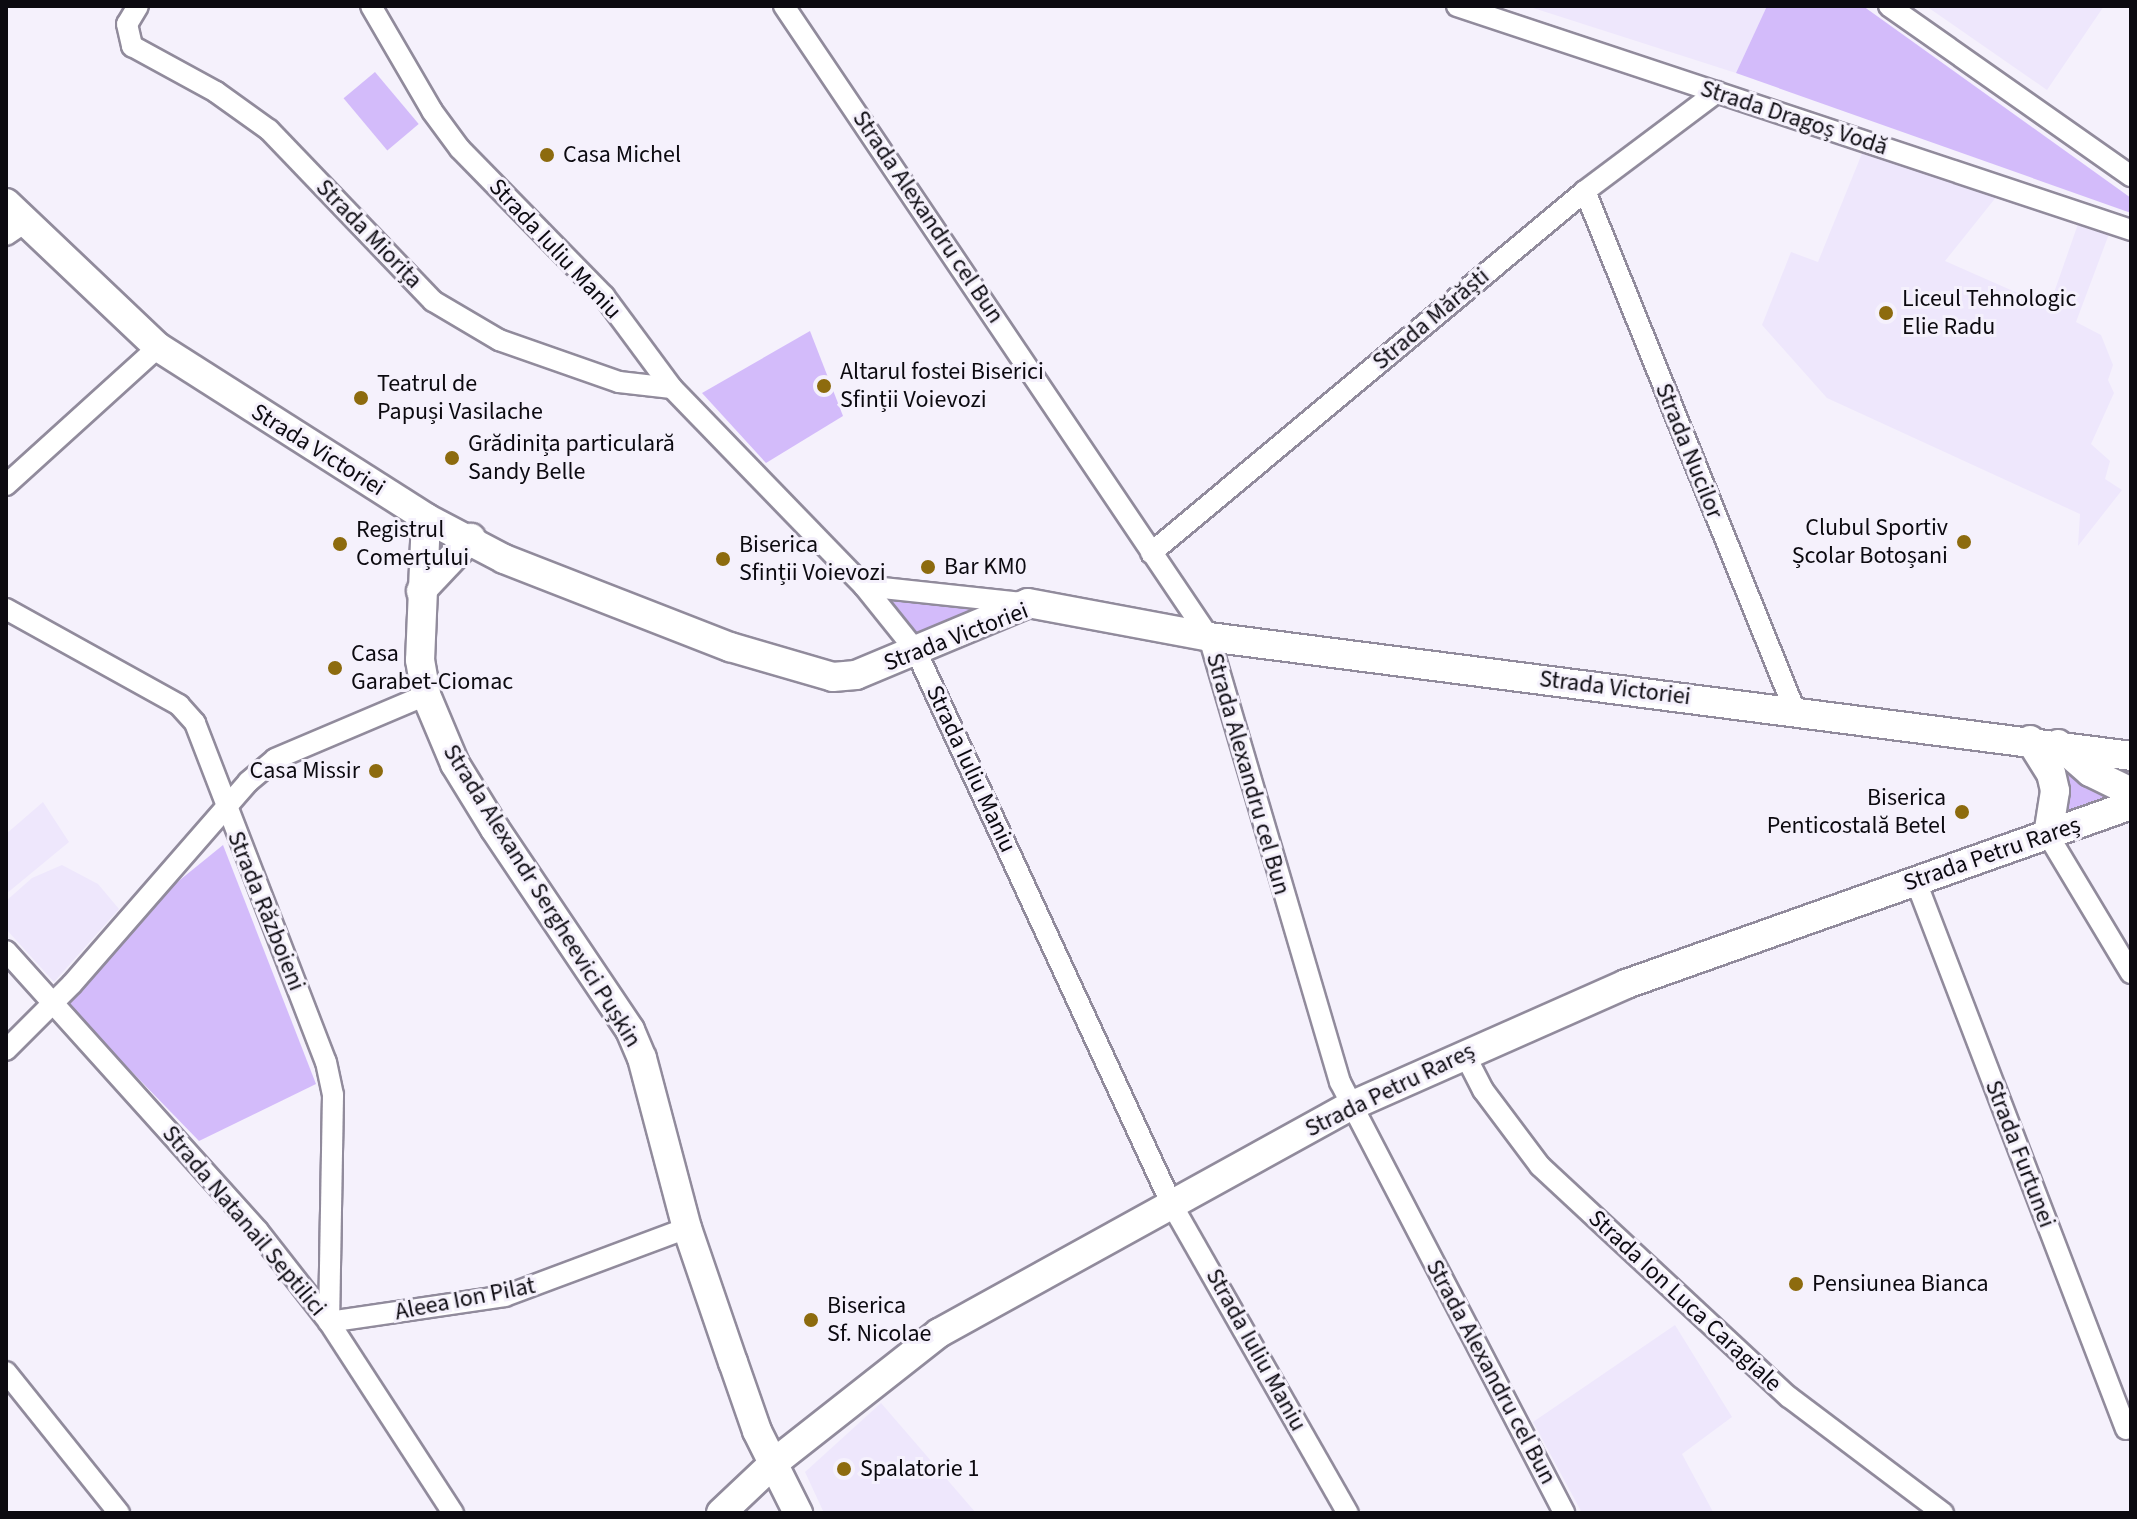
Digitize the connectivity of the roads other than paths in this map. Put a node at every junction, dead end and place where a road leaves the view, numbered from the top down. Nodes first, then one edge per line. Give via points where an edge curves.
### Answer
1 (138, 6) edge
2 (371, 6) edge
3 (784, 6) edge
4 (1457, 6) edge
5 (1889, 6) edge
6 (1717, 92) junction
7 (2131, 176) edge
8 (1585, 191) junction
9 (12, 220) edge
10 (2131, 230) edge
11 (158, 347) junction
12 (672, 388) junction
13 (6, 485) edge
14 (426, 518) junction
15 (471, 538) junction
16 (1151, 553) junction
17 (864, 586) junction
18 (421, 591) junction
19 (1028, 603) junction
20 (6, 609) edge
21 (1209, 637) junction
22 (916, 651) junction
23 (426, 695) junction
24 (1795, 711) junction
25 (2044, 742) junction
26 (2131, 756) edge
27 (2131, 792) edge
28 (2131, 805) edge
29 (226, 809) junction
30 (2048, 835) junction
31 (1915, 879) junction
32 (6, 951) edge
33 (2131, 973) edge
34 (52, 1002) junction
35 (6, 1050) edge
36 (1464, 1053) junction
37 (1351, 1106) junction
38 (1172, 1205) junction
39 (687, 1228) junction
40 (329, 1322) junction
41 (6, 1372) edge
42 (2126, 1429) dead end
43 (775, 1462) junction
44 (119, 1513) edge
45 (453, 1513) edge
46 (721, 1513) edge
47 (798, 1513) edge
48 (1348, 1513) edge
49 (1564, 1513) edge
50 (1943, 1513) edge

1 - 12 street, Strada Miorița via 127,24 132,46 216,92 269,130 433,301 499,340 619,382
2 - 12 street, Strada Iuliu Maniu via 460,149 604,296
3 - 16 street, Strada Alexandru cel Bun
4 - 6 street, Strada Dragoș Vodă
5 - 7 street
6 - 8 street, Strada Mărăști
6 - 10 street, Strada Dragoș Vodă
8 - 16 street, Strada Mărăști
8 - 24 street, Strada Nucilor
9 - 11 street, Strada Victoriei
11 - 13 street
11 - 14 street, Strada Victoriei
12 - 17 street, Strada Iuliu Maniu
14 - 15 street, Strada Victoriei
14 - 18 street, Strada Alexandr Sergheevici Pușkin
15 - 18 street
15 - 22 street, Strada Victoriei via 504,559 730,647 833,677 856,675
16 - 21 street, Strada Alexandru cel Bun
17 - 19 street
17 - 22 street, Strada Iuliu Maniu
18 - 23 street, Strada Alexandr Sergheevici Pușkin via 420,660
19 - 21 street, Strada Victoriei
19 - 22 street, Strada Victoriei
20 - 29 street, Strada Războieni via 179,705 195,723
21 - 24 street, Strada Victoriei
21 - 37 street, Strada Alexandru cel Bun via 1313,1003
22 - 38 street, Strada Iuliu Maniu
23 - 29 street via 275,759
23 - 39 street, Strada Alexandr Sergheevici Pușkin via 455,764 630,1030
24 - 25 street, Strada Victoriei
25 - 26 street, Strada Victoriei
25 - 27 street
25 - 30 street via 2055,791
28 - 30 street, Strada Petru Rareș
29 - 34 street
29 - 40 street, Strada Războieni via 326,1062 333,1095
30 - 31 street, Strada Petru Rareș
30 - 33 street
31 - 36 street, Strada Petru Rareș via 1626,984
31 - 42 street, Strada Furtunei
32 - 34 street, Strada Natanail Septilici
34 - 35 street
34 - 40 street, Strada Natanail Septilici via 258,1231
36 - 37 street, Strada Petru Rareș
36 - 50 street, Strada Ion Luca Caragiale via 1504,1120 1551,1176 1789,1397
37 - 38 street, Strada Petru Rareș
37 - 49 street, Strada Alexandru cel Bun
38 - 43 street, Strada Petru Rareș via 939,1333
38 - 48 street, Strada Iuliu Maniu
39 - 40 street, Aleea Ion Pilat via 581,1272 505,1296
39 - 43 street, Strada Alexandr Sergheevici Pușkin via 757,1431
40 - 45 street, Strada Natanail Septilici
41 - 44 street
43 - 46 street, Strada Petru Rareș
43 - 47 street, Strada Alexandr Sergheevici Pușkin

